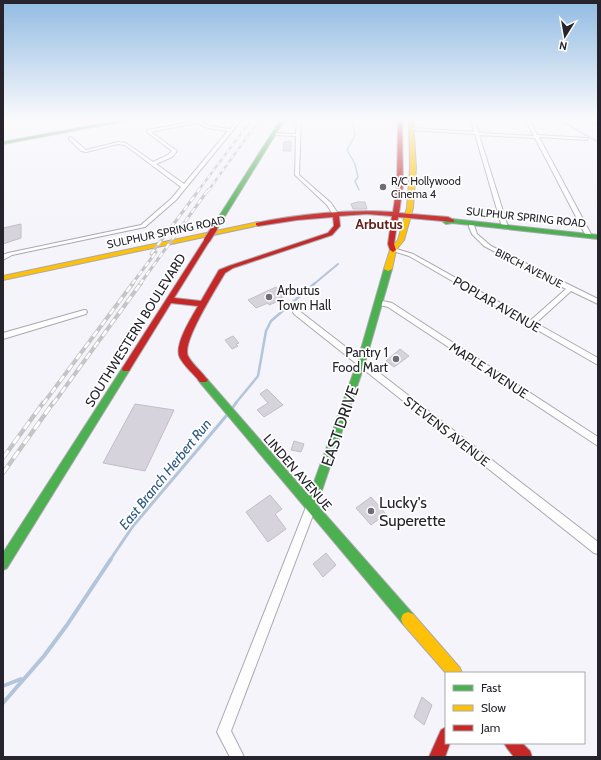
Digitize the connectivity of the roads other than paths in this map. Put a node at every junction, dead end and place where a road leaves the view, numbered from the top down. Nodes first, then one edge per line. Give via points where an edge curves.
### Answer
1 (140, 154) edge
2 (172, 154) edge
3 (211, 154) edge
4 (260, 154) edge
5 (298, 154) edge
6 (401, 154) edge
7 (413, 154) edge
8 (483, 154) edge
9 (546, 154) edge
10 (152, 164) junction
11 (184, 188) junction
12 (336, 215) junction
13 (396, 216) junction
14 (408, 217) junction
15 (471, 223) junction
16 (505, 227) junction
17 (594, 237) edge
18 (394, 250) junction
19 (3, 258) edge
20 (3, 278) edge
21 (571, 288) junction
22 (169, 300) junction
23 (378, 302) junction
24 (598, 302) edge
25 (204, 304) junction
26 (84, 312) dead end
27 (296, 312) dead end
28 (531, 324) junction
29 (3, 336) edge
30 (598, 362) edge
31 (361, 363) junction
32 (598, 442) edge
33 (311, 507) junction
34 (598, 549) edge
35 (10, 555) junction
36 (3, 564) edge
37 (3, 569) edge
38 (454, 672) edge
39 (445, 737) edge
40 (513, 744) edge
41 (238, 757) edge
42 (437, 757) edge
43 (524, 757) edge

1 - 10 street
2 - 10 street
3 - 11 street
4 - 22 main road, SOUTHWESTERN BOULEVARD, bridge
5 - 12 street via 297,175 329,204
6 - 13 main road, EAST DRIVE
7 - 14 main road, EAST DRIVE
8 - 16 street
9 - 17 street
10 - 11 street
11 - 19 street via 143,226 26,250
12 - 13 main road, SULPHUR SPRING ROAD
12 - 20 main road, SULPHUR SPRING ROAD via 273,222
12 - 25 main road via 337,228 330,234 226,269
13 - 14 main road, SULPHUR SPRING ROAD
13 - 18 main road, EAST DRIVE via 391,244
14 - 15 main road, SULPHUR SPRING ROAD
14 - 18 main road, EAST DRIVE via 398,246
15 - 16 main road, SULPHUR SPRING ROAD
15 - 21 street, BIRCH AVENUE via 474,234 483,243
16 - 17 main road, SULPHUR SPRING ROAD
18 - 23 main road, EAST DRIVE
18 - 28 street, POPLAR AVENUE via 410,255
21 - 24 street, BIRCH AVENUE
21 - 28 street
22 - 25 main road
22 - 35 main road, SOUTHWESTERN BOULEVARD
23 - 31 main road, EAST DRIVE
23 - 32 street, MAPLE AVENUE via 390,305
25 - 33 main road, LINDEN AVENUE via 186,336 182,349 187,361
26 - 29 street
27 - 31 street, STEVENS AVENUE
28 - 30 street, POPLAR AVENUE
31 - 33 main road, EAST DRIVE
31 - 34 street, STEVENS AVENUE
33 - 38 main road, LINDEN AVENUE
33 - 41 street, EAST DRIVE via 224,732
35 - 36 main road, SOUTHWESTERN BOULEVARD
35 - 37 main road, SOUTHWESTERN BOULEVARD
39 - 42 main road
40 - 43 main road

